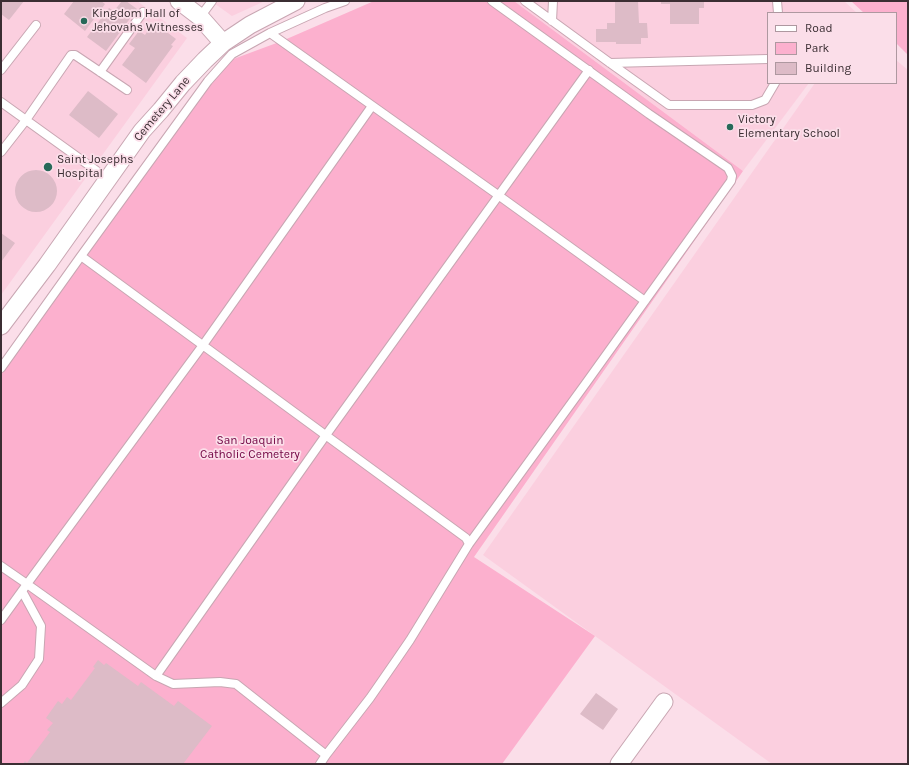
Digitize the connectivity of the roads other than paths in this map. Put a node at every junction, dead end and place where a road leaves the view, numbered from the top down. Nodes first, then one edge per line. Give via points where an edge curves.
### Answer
1 (179, 1) edge
2 (212, 1) edge
3 (296, 1) edge
4 (346, 1) edge
5 (492, 1) edge
6 (525, 1) edge
7 (553, 1) edge
8 (777, 1) edge
9 (144, 12) dead end
10 (778, 12) edge
11 (200, 17) junction
12 (552, 21) junction
13 (36, 25) dead end
14 (270, 33) junction
15 (223, 43) junction
16 (767, 59) edge
17 (610, 63) junction
18 (1, 70) edge
19 (589, 70) junction
20 (100, 72) junction
21 (774, 84) edge
22 (127, 90) dead end
23 (1, 102) edge
24 (372, 106) junction
25 (26, 120) junction
26 (1, 152) edge
27 (108, 179) junction
28 (498, 195) junction
29 (81, 256) junction
30 (645, 301) junction
31 (1, 326) edge
32 (203, 345) junction
33 (1, 368) edge
34 (326, 435) junction
35 (469, 544) junction
36 (1, 566) edge
37 (24, 587) junction
38 (1, 620) edge
39 (156, 676) junction
40 (664, 702) dead end
41 (1, 703) edge
42 (326, 755) junction
43 (320, 764) edge
44 (619, 764) edge

1 - 11 street
2 - 11 lane
3 - 15 street, Cemetery Lane via 250,25
4 - 14 lane
5 - 19 lane
6 - 12 lane
7 - 12 lane
8 - 10 lane
9 - 20 lane
11 - 15 street
12 - 17 lane
13 - 18 lane
14 - 24 lane
14 - 29 lane via 232,54 208,81
15 - 27 street, Cemetery Lane via 204,60 142,131
16 - 17 lane
17 - 21 lane via 669,105 752,104 765,100
19 - 28 lane
19 - 30 lane via 728,168 732,176 731,181
20 - 22 lane
20 - 25 lane via 75,55 71,55
23 - 25 lane
24 - 28 lane
24 - 32 lane
25 - 26 lane
25 - 27 lane
27 - 31 street, Cemetery Lane
28 - 30 lane
28 - 34 lane
29 - 32 lane
29 - 33 lane
30 - 35 lane
32 - 34 lane
32 - 37 lane
34 - 35 lane via 466,538
34 - 39 lane
35 - 42 lane via 410,640
36 - 37 lane
37 - 38 lane
37 - 39 lane
37 - 41 lane via 41,626 39,659 22,685
39 - 42 lane via 173,684 236,684
40 - 44 street
42 - 43 lane

